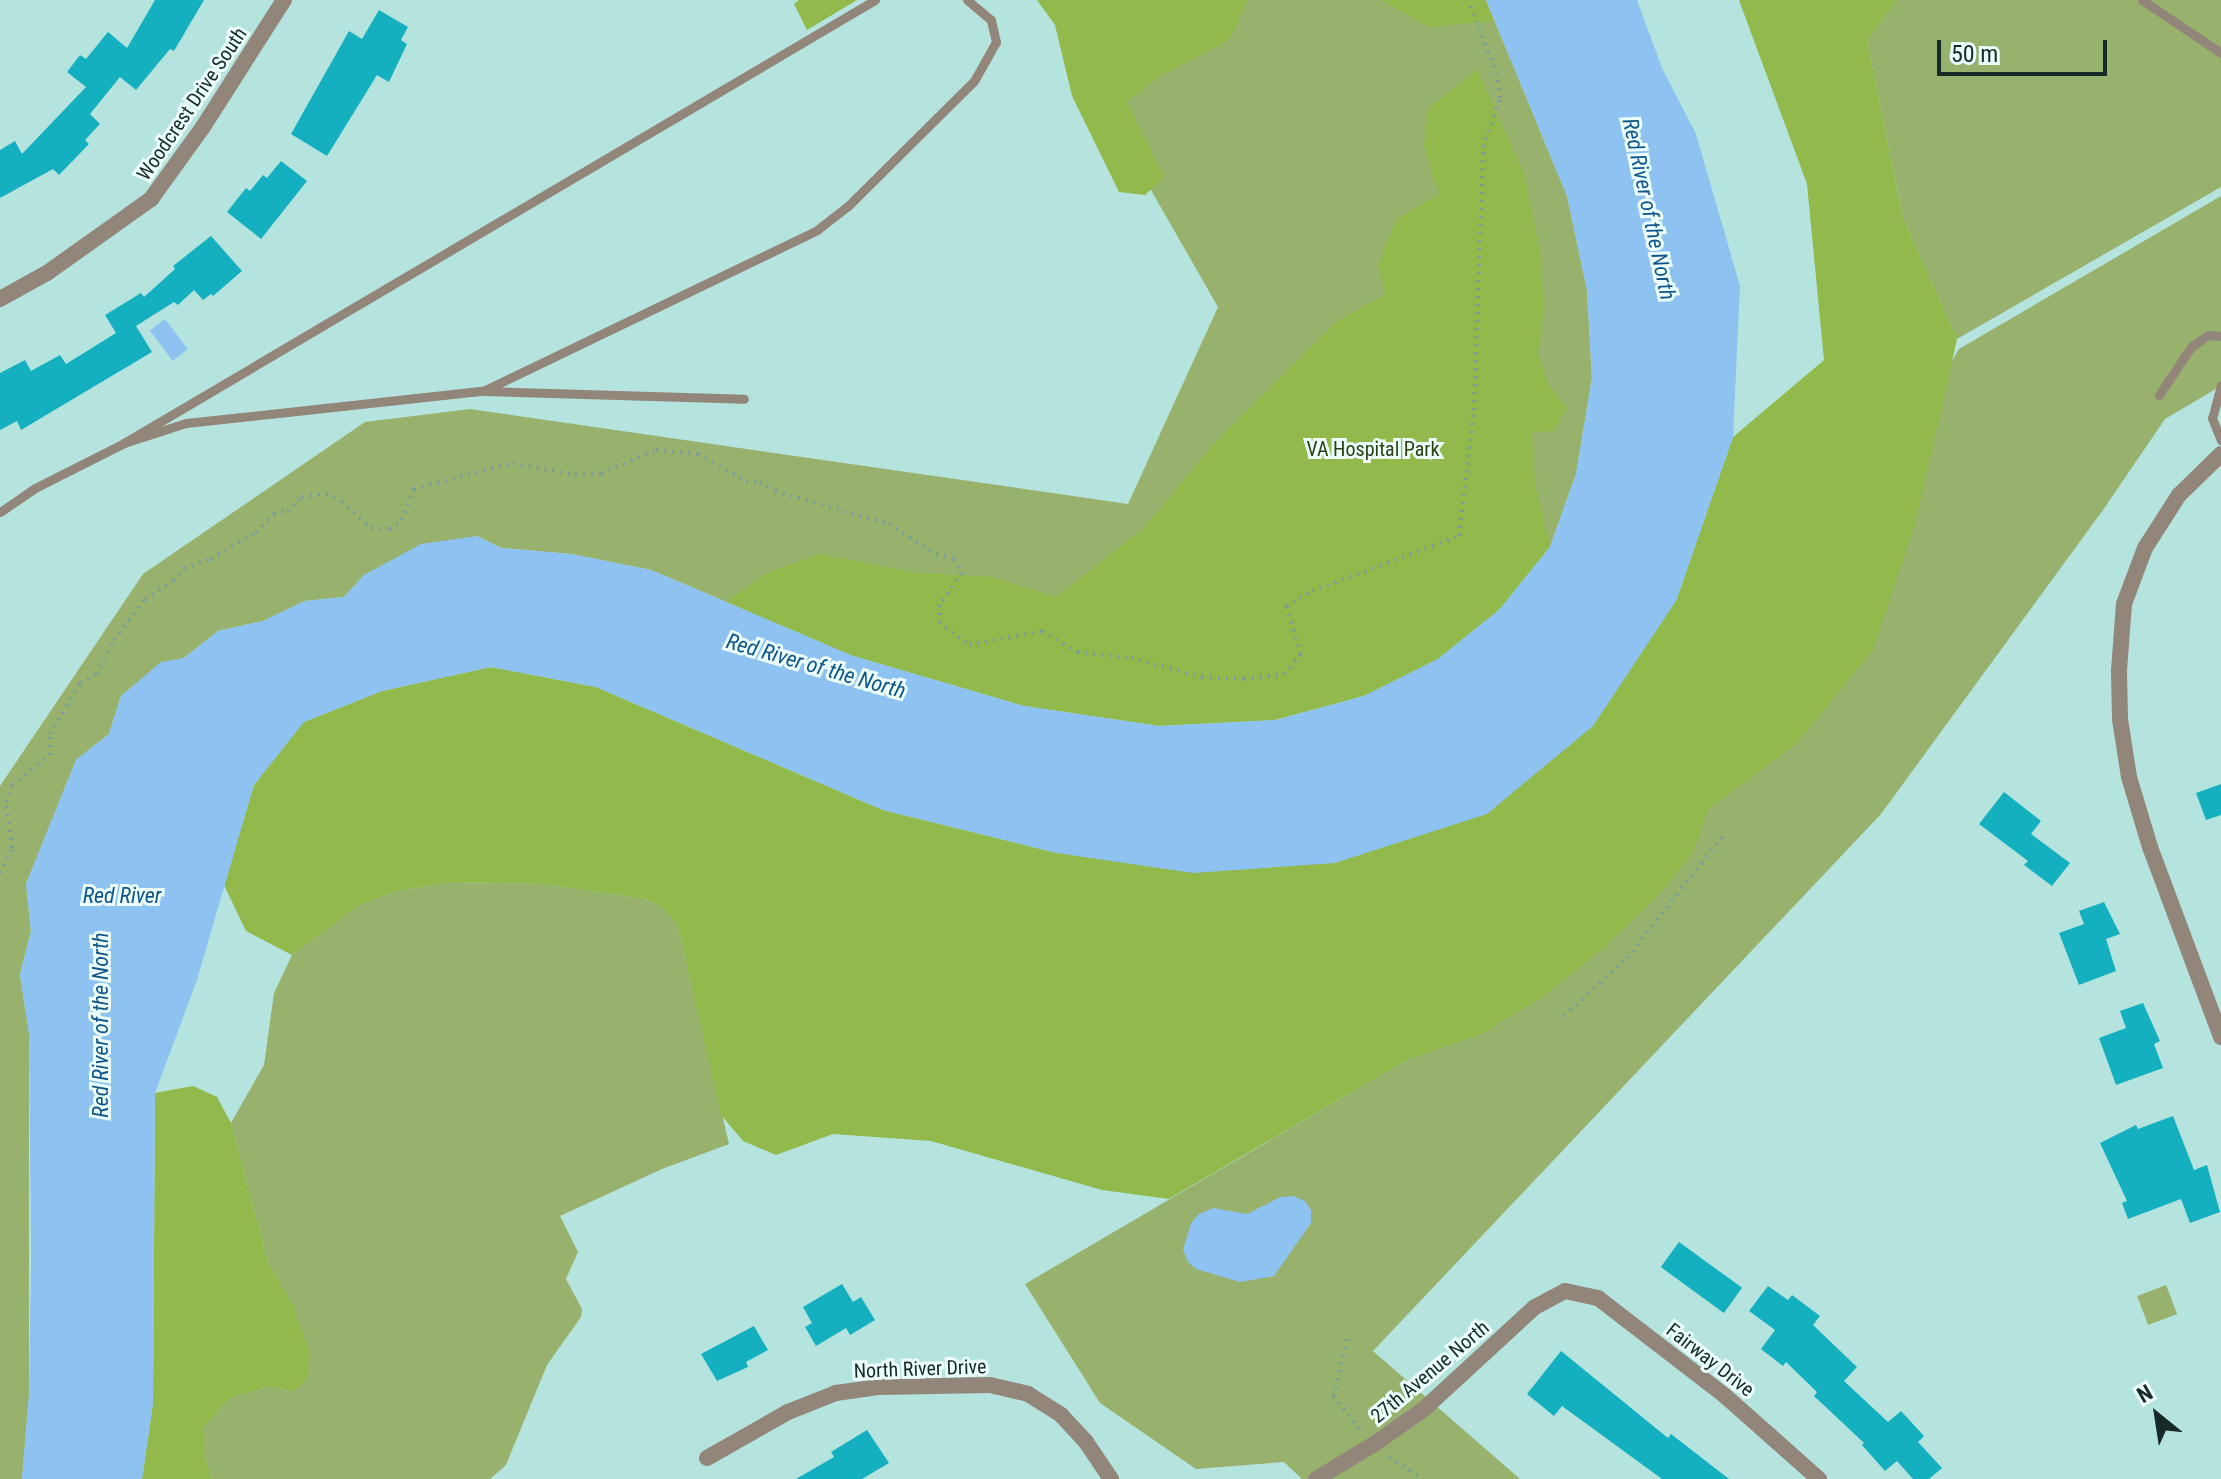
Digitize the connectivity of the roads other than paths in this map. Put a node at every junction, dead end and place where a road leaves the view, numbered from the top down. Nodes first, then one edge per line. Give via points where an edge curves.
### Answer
1 (284, 0) edge
2 (875, 0) edge
3 (967, 0) edge
4 (2142, 0) edge
5 (2221, 53) edge
6 (0, 299) edge
7 (2221, 336) edge
8 (2221, 385) edge
9 (482, 391) junction
10 (2159, 395) dead end
11 (744, 399) dead end
12 (2221, 440) edge
13 (124, 443) junction
14 (2221, 454) edge
15 (0, 512) edge
16 (2221, 1037) edge
17 (1565, 1291) joint
18 (707, 1458) dead end
19 (1111, 1479) edge
20 (1316, 1479) edge
21 (1819, 1479) edge

1 - 6 street, Woodcrest Drive South via 151,199 47,273
2 - 13 lane
3 - 9 lane via 991,20 996,42 974,81 848,206 817,230
4 - 5 lane
7 - 10 lane via 2208,335 2191,347
8 - 12 lane via 2212,418
9 - 11 lane
9 - 13 lane via 186,423
13 - 15 lane
14 - 16 street via 2179,495 2145,548 2124,604 2119,671 2129,777
17 - 20 street, 27th Avenue North via 1535,1307 1425,1408
17 - 21 street, Fairway Drive via 1598,1298 1724,1395
18 - 19 street, North River Drive via 788,1412 836,1393 990,1385 1028,1394 1061,1415

